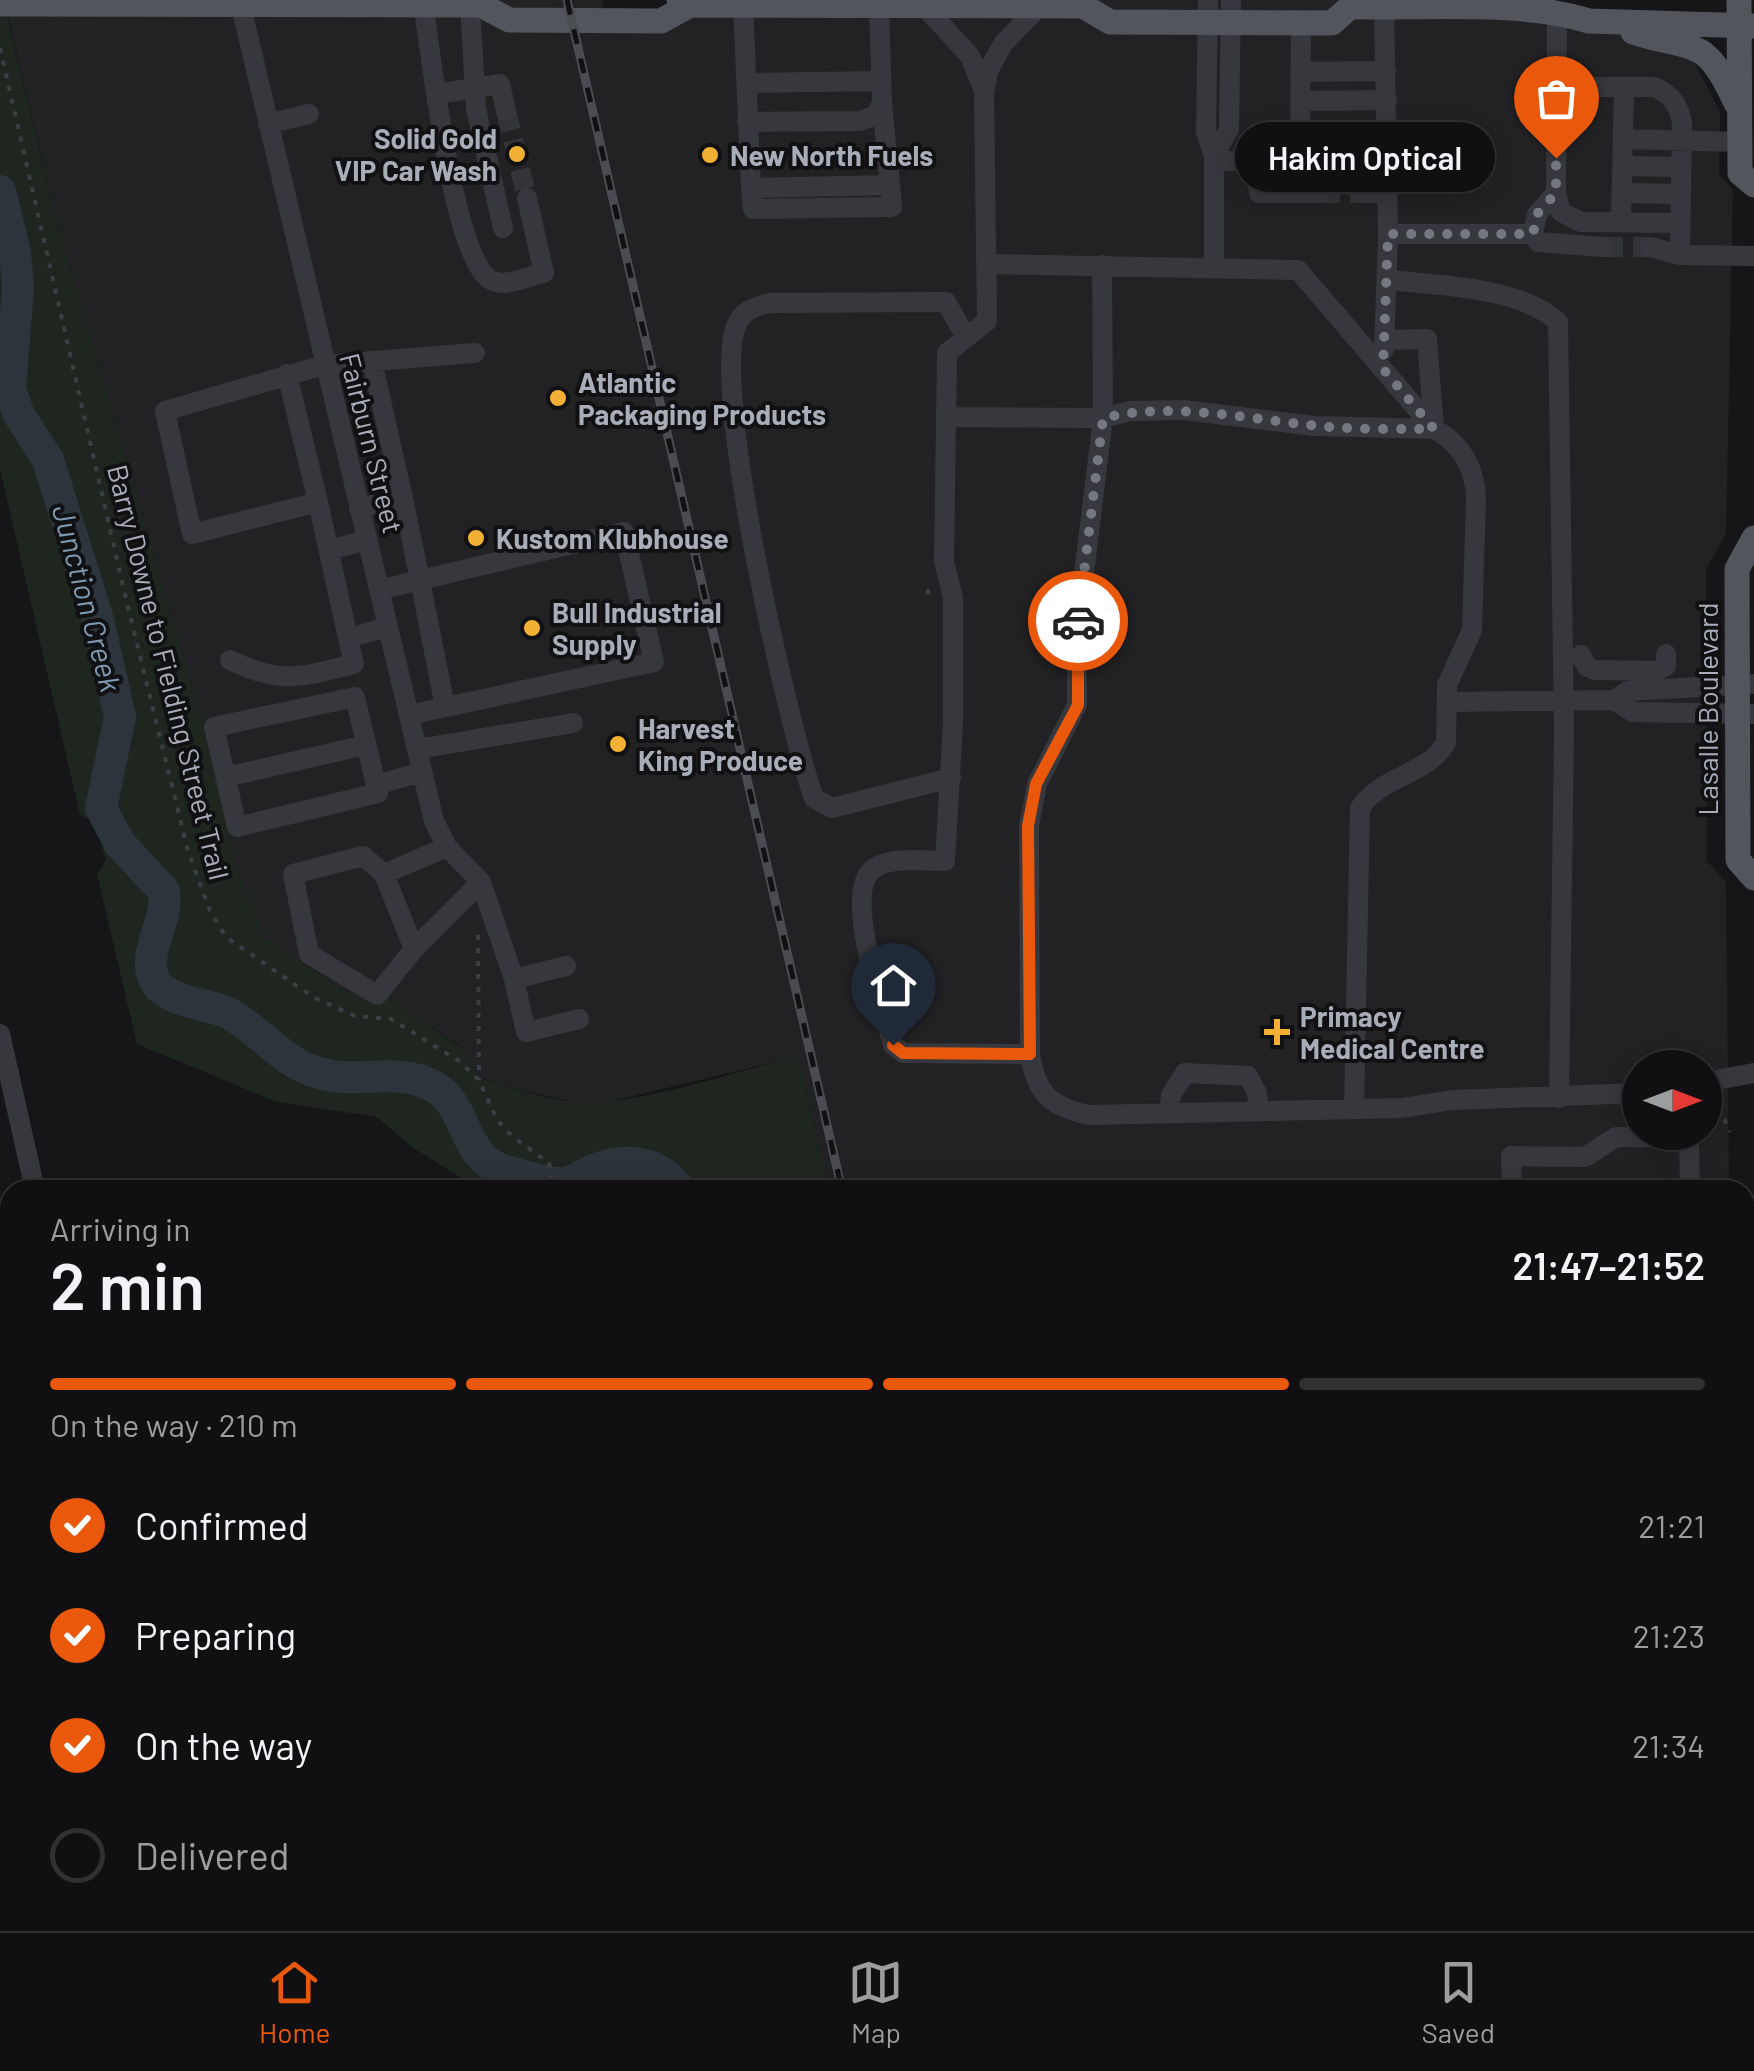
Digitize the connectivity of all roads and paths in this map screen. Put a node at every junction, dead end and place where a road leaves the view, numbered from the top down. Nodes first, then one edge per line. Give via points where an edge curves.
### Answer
1 (331, 1) edge
2 (81, 2) edge
3 (240, 2) edge
4 (685, 2) edge
5 (459, 3) edge
6 (820, 3) edge
7 (1039, 3) edge
8 (1088, 3) edge
9 (0, 4) edge
10 (1346, 4) edge
11 (1496, 4) edge
12 (744, 5) junction
13 (1396, 5) edge
14 (879, 6) junction
15 (924, 6) junction
16 (1570, 7) edge
17 (1220, 11) edge
18 (1744, 17) edge
19 (1606, 21) junction
20 (1301, 23) junction
21 (0, 48) edge
22 (1386, 71) junction
23 (1300, 72) junction
24 (881, 81) junction
25 (746, 84) junction
26 (1557, 87) junction
27 (1624, 87) junction
28 (475, 88) junction
29 (436, 94) junction
30 (984, 94) junction
31 (1300, 100) junction
32 (1387, 100) junction
33 (882, 103) junction
34 (506, 110) tunnel mouth
35 (1740, 113) junction
36 (309, 114) dead end
37 (747, 122) junction
38 (268, 124) junction
39 (1623, 139) junction
40 (1682, 140) junction
41 (1740, 142) junction
42 (1214, 158) junction
43 (1255, 160) junction
44 (1300, 160) junction
45 (1388, 160) junction
46 (1622, 166) junction
47 (1682, 166) junction
48 (1754, 185) edge
49 (1320, 193) tunnel mouth
50 (1362, 193) tunnel mouth
51 (1388, 193) junction
52 (1556, 193) junction
53 (1622, 193) junction
54 (1681, 194) junction
55 (526, 198) tunnel mouth
56 (1622, 222) junction
57 (1680, 223) junction
58 (503, 228) dead end
59 (1388, 234) junction
60 (1533, 234) junction
61 (1603, 247) tunnel mouth
62 (1650, 247) tunnel mouth
63 (1680, 255) junction
64 (1754, 256) edge
65 (986, 264) junction
66 (1102, 265) junction
67 (1214, 266) junction
68 (1387, 280) junction
69 (966, 338) junction
70 (1384, 340) junction
71 (475, 352) dead end
72 (372, 361) junction
73 (324, 365) junction
74 (1383, 369) junction
75 (287, 374) junction
76 (946, 417) junction
77 (1103, 418) junction
78 (1434, 429) junction
79 (345, 448) junction
80 (308, 460) junction
81 (402, 498) junction
82 (318, 502) junction
83 (359, 508) junction
84 (1754, 538) edge
85 (367, 540) junction
86 (329, 550) junction
87 (420, 580) junction
88 (379, 590) junction
89 (388, 627) junction
90 (348, 638) junction
91 (1666, 654) dead end
92 (1581, 655) dead end
93 (230, 660) dead end
94 (1746, 684) edge
95 (1563, 700) junction
96 (1614, 700) junction
97 (1448, 702) junction
98 (445, 707) junction
99 (1746, 714) edge
100 (409, 715) junction
101 (573, 723) dead end
102 (366, 745) junction
103 (417, 749) junction
104 (422, 772) junction
105 (226, 777) junction
106 (951, 778) junction
107 (376, 785) junction
108 (447, 847) junction
109 (384, 874) junction
110 (1754, 878) edge
111 (480, 882) junction
112 (478, 931) dead end
113 (414, 949) junction
114 (566, 966) dead end
115 (514, 979) junction
116 (580, 1020) dead end
117 (2, 1047) edge
118 (1030, 1054) junction
119 (1754, 1074) edge
120 (1722, 1079) edge
121 (479, 1080) junction
122 (1622, 1094) edge
123 (1559, 1098) junction
124 (1354, 1108) junction
125 (1259, 1111) junction
126 (1169, 1113) junction
127 (1722, 1114) edge
128 (1730, 1132) dead end
129 (33, 1180) edge
130 (552, 1180) edge
131 (1512, 1180) edge
132 (1690, 1180) edge

1 - 3 main road
1 - 5 main road
2 - 3 main road
2 - 9 main road
3 - 38 street, Fairburn Street
4 - 5 main road via 662,21 510,20
4 - 12 main road
5 - 28 street
5 - 29 street
6 - 12 main road
6 - 14 main road
7 - 8 main road
7 - 15 main road
7 - 30 street via 995,56
8 - 17 main road via 1110,22
10 - 13 main road
10 - 20 main road via 1332,24
11 - 13 main road
11 - 16 main road
12 - 25 street
13 - 22 street
14 - 15 main road
14 - 24 street
15 - 30 street via 970,56
16 - 19 main road via 1590,21
16 - 26 street
17 - 20 main road
17 - 42 street via 1206,132
18 - 19 main road
18 - 35 main road
19 - 35 main road via 1701,49 1722,73
20 - 23 street
21 - 121 path, Barry Downe to Fielding Street Trail via 126,599 188,852 210,911 226,937 286,980 354,1016 391,1020 434,1043
22 - 23 street
22 - 32 street
23 - 31 street
24 - 25 street
24 - 33 street
25 - 37 street
26 - 27 street
26 - 52 street
27 - 39 street
27 - 40 street via 1664,92 1680,112
28 - 29 street
28 - 34 street via 500,84
28 - 58 street
29 - 55 street via 426,120 459,260 474,261 501,283 544,272
30 - 65 street
31 - 32 street
31 - 44 street
32 - 45 street
33 - 37 street via 876,116 860,121
33 - 37 street via 890,185 751,188
35 - 41 main road
36 - 38 street
38 - 73 street, Fairburn Street
39 - 40 street
39 - 46 street
40 - 41 street
40 - 47 street
41 - 48 main road via 1740,173
42 - 43 street
42 - 67 street
43 - 44 street
43 - 49 street via 1259,193
44 - 45 street
45 - 51 street
46 - 47 street
46 - 53 street
47 - 54 street
50 - 51 street
51 - 59 street
52 - 56 street via 1568,218
52 - 60 street via 1537,214
53 - 54 street
53 - 56 street
54 - 57 street
56 - 57 street
57 - 63 street
59 - 60 street
59 - 68 street
60 - 61 street via 1538,242
62 - 63 street
63 - 64 street
65 - 66 street
65 - 69 street via 988,321
66 - 67 street
66 - 77 street
67 - 74 street via 1298,270
68 - 70 street
68 - 95 street via 1481,290 1544,309 1558,322
69 - 76 street via 946,353
69 - 106 street via 946,302 769,303 748,309 736,324 731,349 737,458 778,666 814,798 832,808
70 - 74 street
70 - 78 street via 1427,340
71 - 72 street
72 - 73 street
72 - 81 street
73 - 75 street
73 - 79 street, Fairburn Street
74 - 78 street
75 - 80 street
75 - 82 street via 165,412 192,534
76 - 77 street
76 - 106 street via 944,562 954,612
77 - 78 street via 1184,410 1314,426
77 - 118 street via 1077,631 1078,705 1036,784 1028,826
78 - 97 street via 1451,438 1476,480 1472,630 1449,678
79 - 80 street
79 - 83 street, Fairburn Street
80 - 82 street
81 - 83 street
81 - 87 street
82 - 86 street
83 - 85 street, Fairburn Street
84 - 94 main road, Lasalle Boulevard via 1736,569
85 - 86 street
85 - 88 street, Fairburn Street
86 - 90 street
87 - 88 street
87 - 98 street
87 - 98 street via 624,532 654,662
88 - 89 street, Fairburn Street
89 - 90 street
89 - 100 street, Fairburn Street
90 - 93 street via 354,664 289,680
91 - 92 street via 1666,666 1656,671 1595,670
94 - 96 street via 1628,691
94 - 99 main road, Lasalle Boulevard
95 - 96 street
95 - 97 street
95 - 123 street
96 - 99 street via 1634,712
97 - 124 street via 1440,754 1384,782 1360,808
98 - 100 street
99 - 110 main road, Lasalle Boulevard via 1738,860
100 - 103 street, Fairburn Street
101 - 103 street
102 - 105 street
102 - 105 street via 355,697 214,728
102 - 107 street
103 - 104 street, Fairburn Street
104 - 107 street
104 - 108 street, Fairburn Street
105 - 107 street via 237,827 378,792
106 - 118 street via 945,860 890,862 871,870 864,944 893,1045 903,1053
108 - 109 street
108 - 111 street, Fairburn Street
109 - 113 street
109 - 113 street via 364,856 293,874 310,954 377,995
111 - 113 street
111 - 115 street
112 - 121 path
114 - 115 street
115 - 116 street via 526,1032
117 - 129 street
118 - 126 street via 1034,1083 1069,1111
119 - 120 street
121 - 130 path, Barry Downe to Fielding Street Trail via 505,1128 549,1163
122 - 123 street
123 - 124 street
124 - 125 street
125 - 126 street
125 - 126 street via 1248,1076 1184,1073
127 - 128 path
131 - 132 street via 1512,1156 1586,1157 1616,1137 1689,1138

